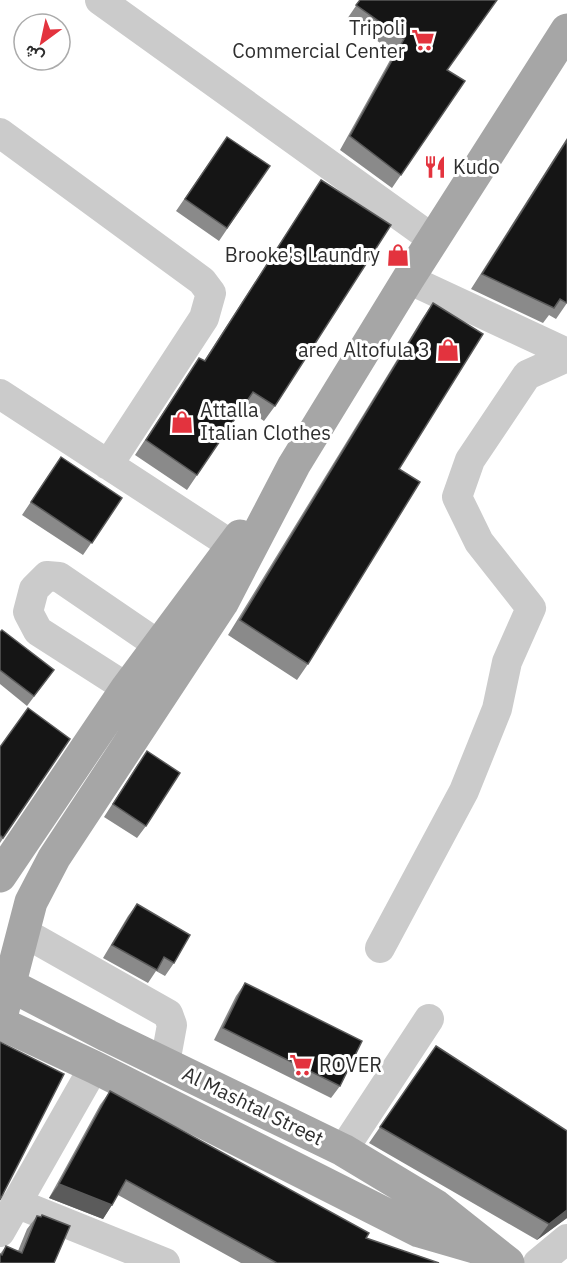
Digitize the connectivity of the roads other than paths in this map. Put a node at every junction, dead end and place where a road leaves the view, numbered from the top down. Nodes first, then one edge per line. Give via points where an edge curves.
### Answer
1 (100, 0) edge
2 (567, 30) edge
3 (0, 133) edge
4 (434, 240) junction
5 (408, 279) junction
6 (567, 355) edge
7 (0, 394) edge
8 (108, 465) junction
9 (294, 465) junction
10 (233, 546) junction
11 (160, 646) junction
12 (127, 688) junction
13 (0, 876) edge
14 (23, 932) junction
15 (380, 948) dead end
16 (5, 983) edge
17 (429, 1019) dead end
18 (0, 1022) edge
19 (165, 1063) junction
20 (94, 1067) junction
21 (343, 1150) junction
22 (16, 1203) junction
23 (0, 1232) edge
24 (567, 1239) edge
25 (500, 1258) edge
26 (165, 1263) edge
27 (538, 1263) edge

1 - 4 street
2 - 4 main road
3 - 8 street via 202,281 211,293 204,318
4 - 5 main road
5 - 6 street
5 - 9 main road
6 - 15 street via 527,375 470,460 457,497 479,542 531,608 507,662 496,709 464,791
7 - 8 street
8 - 10 street
9 - 10 main road
9 - 14 main road via 222,603 54,858 31,902
10 - 11 main road
11 - 12 main road
11 - 12 street via 59,577 47,576 34,589 28,612 38,631
12 - 13 main road
14 - 16 main road
14 - 19 street via 168,1014 172,1024
16 - 18 main road
16 - 19 main road, Al Mashtal Street
17 - 21 street
18 - 20 main road, Al Mashtal Street
19 - 21 main road, Al Mashtal Street
20 - 22 street
20 - 25 main road, Al Mashtal Street via 419,1231
21 - 25 main road, Al Mashtal Street via 436,1206
22 - 23 street
22 - 26 street
24 - 27 street

